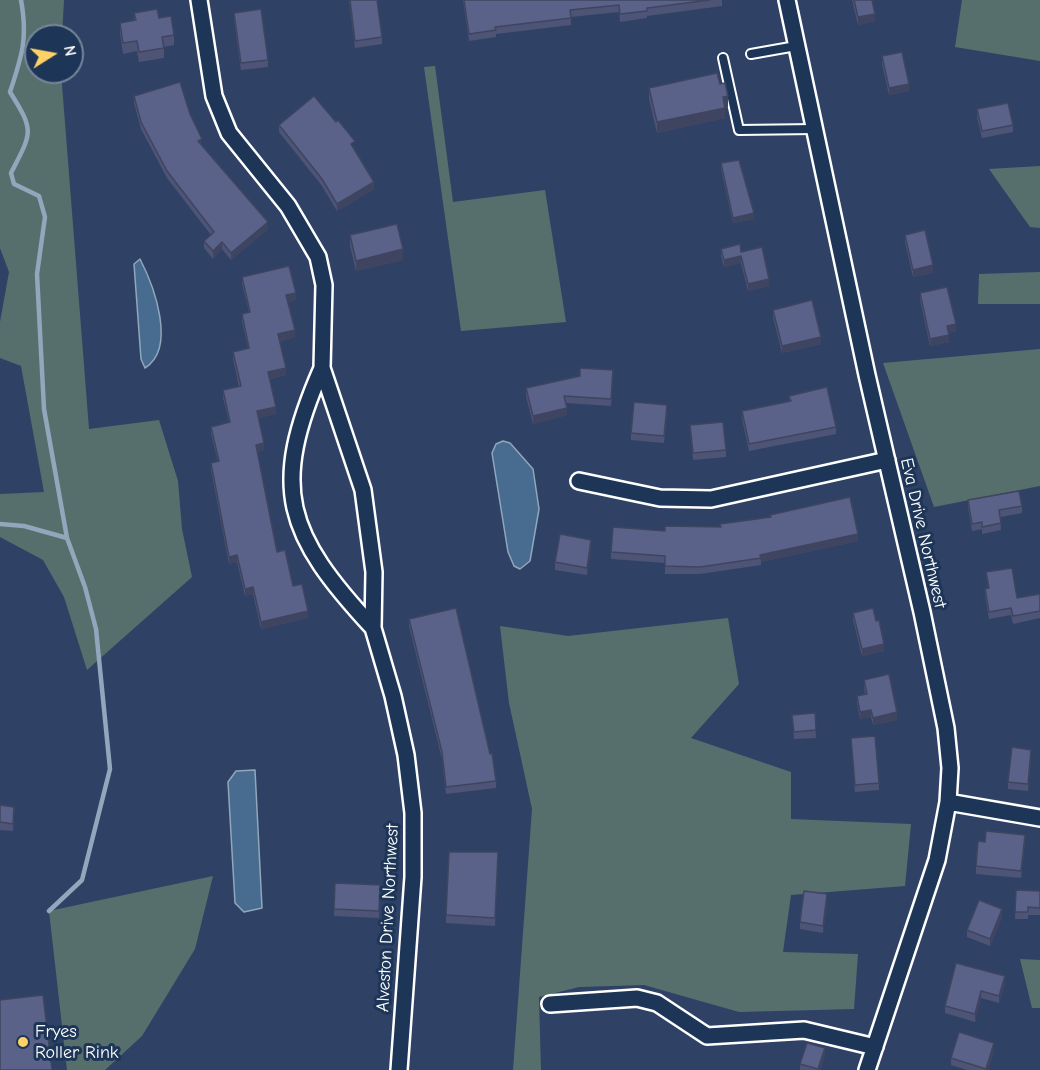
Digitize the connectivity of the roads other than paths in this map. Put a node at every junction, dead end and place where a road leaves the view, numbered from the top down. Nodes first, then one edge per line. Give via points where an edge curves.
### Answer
1 (199, 0) edge
2 (787, 0) edge
3 (796, 46) junction
4 (751, 54) dead end
5 (723, 58) dead end
6 (814, 129) junction
7 (322, 368) junction
8 (887, 460) junction
9 (579, 481) dead end
10 (373, 627) junction
11 (948, 802) junction
12 (1040, 818) edge
13 (550, 1004) dead end
14 (874, 1047) junction
15 (399, 1070) edge
16 (867, 1070) edge

1 - 7 street, Alveston Drive Northwest via 214,96 229,133 288,206 318,257 324,285
2 - 3 street, Eva Drive Northwest
3 - 4 lane
3 - 6 street, Eva Drive Northwest
5 - 6 lane via 739,130
6 - 8 street, Eva Drive Northwest
7 - 10 street, Alveston Drive Northwest via 363,489 374,572
7 - 10 street, Alveston Drive Northwest via 294,446 291,482 295,509 315,559
8 - 9 street via 711,499 660,498
8 - 11 street, Eva Drive Northwest via 946,728
10 - 15 street, Alveston Drive Northwest via 406,754 413,813 413,877
11 - 12 street
11 - 14 street, Eva Drive Northwest via 937,860
13 - 14 street via 637,998 657,1003 707,1036 804,1030
14 - 16 street, Eva Drive Northwest

